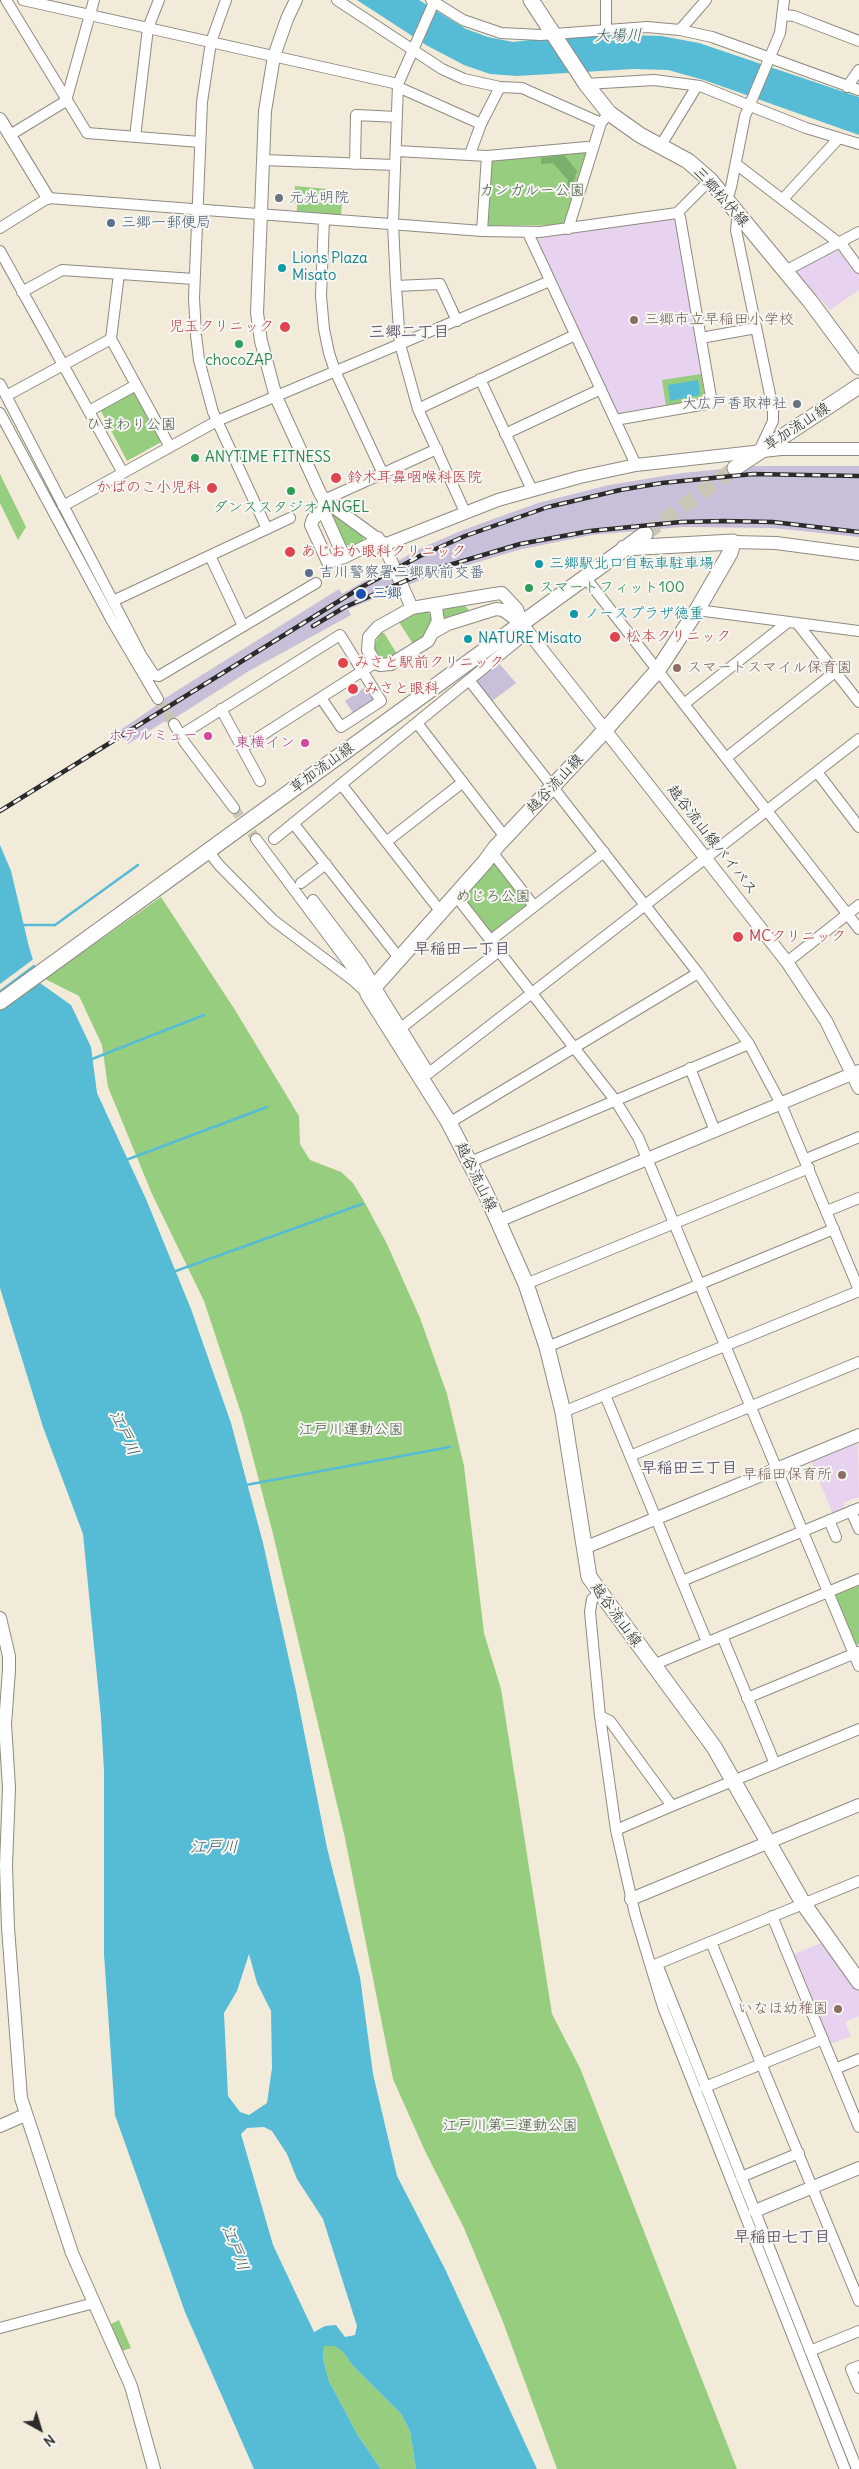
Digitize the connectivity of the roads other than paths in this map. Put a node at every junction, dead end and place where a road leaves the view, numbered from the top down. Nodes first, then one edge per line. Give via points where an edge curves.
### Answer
1 (6, 0) edge
2 (23, 0) edge
3 (69, 0) edge
4 (94, 0) edge
5 (159, 0) edge
6 (226, 0) edge
7 (296, 0) edge
8 (337, 0) edge
9 (531, 0) edge
10 (606, 0) edge
11 (706, 0) edge
12 (784, 0) edge
13 (433, 2) edge
14 (72, 10) junction
15 (88, 14) junction
16 (782, 16) junction
17 (148, 28) junction
18 (606, 29) junction
19 (680, 30) junction
20 (553, 35) junction
21 (859, 41) edge
22 (211, 42) junction
23 (416, 47) junction
24 (274, 56) junction
25 (769, 58) junction
26 (859, 70) edge
27 (584, 82) junction
28 (398, 86) junction
29 (697, 86) junction
30 (500, 87) junction
31 (847, 87) junction
32 (859, 90) edge
33 (66, 101) junction
34 (749, 105) junction
35 (397, 117) junction
36 (605, 118) junction
37 (0, 119) edge
38 (481, 124) junction
39 (10, 135) junction
40 (135, 137) junction
41 (838, 139) junction
42 (200, 142) junction
43 (859, 144) edge
44 (661, 145) junction
45 (592, 149) junction
46 (397, 151) junction
47 (470, 154) junction
48 (487, 156) junction
49 (262, 160) junction
50 (355, 164) junction
51 (736, 164) junction
52 (395, 165) junction
53 (710, 180) junction
54 (48, 198) junction
55 (725, 198) junction
56 (783, 198) junction
57 (197, 209) junction
58 (677, 213) junction
59 (738, 213) junction
60 (261, 214) junction
61 (324, 219) junction
62 (393, 224) junction
63 (0, 228) edge
64 (568, 229) junction
65 (482, 230) junction
66 (859, 232) edge
67 (528, 233) junction
68 (840, 242) junction
69 (0, 251) edge
70 (859, 268) edge
71 (785, 271) junction
72 (119, 274) junction
73 (194, 279) junction
74 (550, 282) junction
75 (396, 286) junction
76 (22, 292) junction
77 (457, 321) junction
78 (756, 328) junction
79 (575, 335) junction
80 (701, 338) junction
81 (111, 339) junction
82 (400, 344) junction
83 (63, 365) junction
84 (859, 367) edge
85 (335, 371) junction
86 (480, 379) junction
87 (0, 384) edge
88 (136, 384) junction
89 (859, 386) edge
90 (601, 390) junction
91 (6, 396) junction
92 (276, 397) junction
93 (418, 408) junction
94 (89, 410) junction
95 (0, 413) edge
96 (615, 420) junction
97 (217, 421) junction
98 (505, 434) junction
99 (170, 447) junction
100 (437, 449) junction
101 (859, 449) edge
102 (759, 452) junction
103 (636, 465) junction
104 (735, 468) tunnel mouth
105 (123, 473) junction
106 (383, 474) junction
107 (532, 490) junction
108 (324, 505) junction
109 (63, 506) junction
110 (465, 512) junction
111 (290, 518) dead end
112 (267, 529) junction
113 (645, 534) tunnel mouth
114 (381, 542) junction
115 (733, 542) junction
116 (624, 548) junction
117 (859, 554) edge
118 (210, 556) junction
119 (344, 557) junction
120 (585, 577) junction
121 (316, 583) dead end
122 (113, 601) junction
123 (429, 605) junction
124 (412, 608) junction
125 (697, 610) junction
126 (793, 622) junction
127 (243, 626) junction
128 (525, 628) junction
129 (859, 630) edge
130 (434, 632) junction
131 (375, 662) junction
132 (658, 670) junction
133 (362, 672) junction
134 (835, 672) junction
135 (469, 680) junction
136 (321, 698) junction
137 (158, 699) tunnel mouth
138 (859, 702) edge
139 (684, 704) junction
140 (221, 710) junction
141 (417, 723) junction
142 (174, 724) tunnel mouth
143 (606, 729) junction
144 (181, 735) junction
145 (859, 739) edge
146 (242, 748) junction
147 (726, 758) junction
148 (817, 772) junction
149 (260, 781) dead end
150 (463, 782) junction
151 (341, 784) junction
152 (553, 786) junction
153 (234, 808) tunnel mouth
154 (767, 811) junction
155 (293, 823) junction
156 (858, 825) edge
157 (505, 837) junction
158 (256, 839) tunnel mouth
159 (274, 839) dead end
160 (386, 842) junction
161 (492, 852) junction
162 (604, 852) junction
163 (205, 853) junction
164 (706, 858) junction
165 (326, 864) junction
166 (301, 883) dead end
167 (456, 896) junction
168 (313, 900) dead end
169 (859, 905) edge
170 (534, 906) junction
171 (645, 906) junction
172 (441, 912) junction
173 (848, 914) junction
174 (859, 929) edge
175 (491, 940) junction
176 (499, 951) junction
177 (400, 958) junction
178 (786, 962) junction
179 (698, 973) junction
180 (371, 991) junction
181 (533, 994) junction
182 (0, 1002) edge
183 (401, 1028) junction
184 (748, 1044) junction
185 (574, 1047) junction
186 (690, 1068) junction
187 (856, 1073) edge
188 (859, 1088) edge
189 (615, 1100) junction
190 (781, 1104) junction
191 (449, 1123) junction
192 (715, 1131) junction
193 (859, 1137) edge
194 (649, 1158) junction
195 (470, 1162) junction
196 (808, 1164) junction
197 (859, 1198) edge
198 (827, 1211) junction
199 (498, 1221) junction
200 (676, 1222) junction
201 (834, 1229) junction
202 (859, 1259) edge
203 (848, 1263) junction
204 (526, 1284) junction
205 (701, 1284) junction
206 (859, 1290) edge
207 (726, 1345) junction
208 (547, 1347) junction
209 (859, 1362) edge
210 (605, 1395) junction
211 (751, 1406) junction
212 (563, 1412) junction
213 (859, 1435) edge
214 (630, 1456) junction
215 (778, 1469) junction
216 (855, 1510) edge
217 (656, 1518) junction
218 (829, 1520) junction
219 (859, 1529) edge
220 (803, 1531) junction
221 (836, 1537) dead end
222 (584, 1548) junction
223 (859, 1579) edge
224 (682, 1581) junction
225 (828, 1592) junction
226 (600, 1593) junction
227 (0, 1618) edge
228 (722, 1636) junction
229 (707, 1642) junction
230 (856, 1653) edge
231 (653, 1665) junction
232 (859, 1666) edge
233 (4, 1686) edge
234 (747, 1698) junction
235 (600, 1716) junction
236 (859, 1729) edge
237 (775, 1764) junction
238 (734, 1781) junction
239 (859, 1805) edge
240 (672, 1806) junction
241 (616, 1830) junction
242 (769, 1842) junction
243 (859, 1881) edge
244 (631, 1899) junction
245 (803, 1904) junction
246 (772, 1916) junction
247 (4, 1928) edge
248 (711, 1942) junction
249 (654, 1965) junction
250 (859, 1982) edge
251 (823, 2039) junction
252 (859, 2059) edge
253 (761, 2064) junction
254 (835, 2069) junction
255 (705, 2087) junction
256 (25, 2115) junction
257 (0, 2126) edge
258 (859, 2127) edge
259 (798, 2153) junction
260 (859, 2168) edge
261 (741, 2177) junction
262 (812, 2188) junction
263 (755, 2211) junction
264 (859, 2301) edge
265 (94, 2303) junction
266 (0, 2328) edge
267 (859, 2331) edge
268 (810, 2351) junction
269 (859, 2366) edge
270 (859, 2388) edge
271 (154, 2469) edge
272 (845, 2469) edge
273 (857, 2469) edge

1 - 33 street
2 - 14 street
3 - 14 street
4 - 15 street
5 - 17 street
6 - 22 street
7 - 24 street
8 - 23 street
9 - 20 main road, 三郷松伏線
10 - 18 street
11 - 19 street
12 - 16 street
13 - 20 street via 463,20 501,33
13 - 23 street
14 - 15 street
15 - 17 street
15 - 33 street
16 - 21 street via 794,16
16 - 25 street via 780,33
17 - 22 street
17 - 40 street
18 - 19 street via 647,27
18 - 20 street
19 - 25 street via 712,37
20 - 27 main road, 三郷松伏線
22 - 24 street
22 - 42 street via 204,82
23 - 28 street
23 - 30 street via 442,69 464,79
24 - 28 street
24 - 49 street via 265,111
25 - 31 street
25 - 34 street
26 - 31 street
27 - 29 street via 654,80
27 - 36 main road, 三郷松伏線
28 - 35 street
28 - 38 street
29 - 34 street
29 - 44 street
30 - 36 street via 522,88
30 - 38 street
31 - 32 street
33 - 39 street
33 - 40 street via 87,133
34 - 41 street
34 - 51 street
35 - 46 street
35 - 50 street via 356,115
36 - 44 main road, 三郷松伏線
36 - 45 street
37 - 39 street
38 - 47 street
39 - 54 street
40 - 42 street
41 - 43 street
41 - 56 street
42 - 57 street
44 - 53 main road, 三郷松伏線 via 688,161
45 - 48 street
45 - 64 street
46 - 47 street
46 - 52 street
47 - 48 street
48 - 65 street
49 - 50 street
49 - 60 street
50 - 52 street
51 - 55 street via 729,194
51 - 56 street
52 - 62 street
53 - 55 main road, 三郷松伏線
53 - 58 street
54 - 57 street
54 - 63 street
55 - 59 main road, 三郷松伏線
56 - 68 street
57 - 60 street
57 - 73 street
58 - 64 street
58 - 80 street
59 - 71 main road, 三郷松伏線
59 - 78 street via 736,230
60 - 61 street
60 - 92 street via 257,312 265,364
61 - 62 street
61 - 85 street via 321,296 324,329
62 - 65 street
62 - 75 street
64 - 67 street
65 - 67 street
66 - 68 street
67 - 74 street
68 - 70 street
68 - 71 street
69 - 76 street
71 - 84 main road, 三郷松伏線
72 - 73 street
72 - 76 street via 62,270
72 - 81 street
73 - 97 street via 199,360
74 - 77 street
74 - 79 street
75 - 77 street via 440,284
75 - 82 street
76 - 83 street
77 - 82 street
78 - 80 street
78 - 102 street via 774,416
79 - 86 street
79 - 90 street
80 - 96 street via 712,403
81 - 83 street
81 - 88 street
82 - 85 street
82 - 93 street
83 - 91 street
83 - 94 street
85 - 92 street
85 - 106 street
86 - 93 street
86 - 98 street
87 - 91 street
88 - 94 street
88 - 99 street
89 - 102 main road, 草加流山線
90 - 96 street
90 - 98 street
91 - 109 street
92 - 97 street
92 - 108 street
93 - 100 street
94 - 105 street
95 - 137 street via 112,621
96 - 103 street
97 - 99 street
97 - 112 street
98 - 107 street
99 - 105 street
100 - 106 street
100 - 110 street
101 - 102 street via 793,448
102 - 103 street
102 - 104 main road, 草加流山線
103 - 107 street
105 - 109 street
106 - 108 street
107 - 110 street
108 - 114 street
108 - 119 street
108 - 119 street via 311,525 326,560 330,562
109 - 122 street
110 - 114 street
111 - 112 street
112 - 118 street
113 - 116 main road, 草加流山線
114 - 119 street
114 - 124 street
115 - 116 main road
115 - 117 street via 776,543
115 - 125 main road, 越谷流山線
116 - 120 main road, 草加流山線
118 - 122 street
118 - 127 street
120 - 128 main road, 草加流山線
120 - 132 street
121 - 127 street
122 - 127 street via 141,655 154,675 159,676
123 - 124 street
123 - 128 street via 502,593 517,609
123 - 130 street via 437,611
124 - 131 street via 378,627 369,637 368,650
125 - 126 street
125 - 132 main road, 越谷流山線
126 - 129 street
126 - 134 street
126 - 139 street
128 - 130 street via 496,609 448,624
128 - 135 street
128 - 143 street, 越谷流山線バイパス
128 - 163 main road, 草加流山線
130 - 131 street via 425,644 391,664
131 - 133 street
132 - 139 street
132 - 143 main road, 越谷流山線
133 - 136 street
133 - 136 street via 381,701 344,726 341,727
133 - 140 street via 340,635
134 - 138 street
134 - 147 street
135 - 141 street
135 - 152 street
136 - 146 street
139 - 147 street
140 - 144 street
140 - 146 street
141 - 150 street
141 - 151 street
142 - 144 street
143 - 152 main road, 越谷流山線
143 - 164 street, 越谷流山線バイパス
144 - 153 street
145 - 148 street
146 - 149 street
147 - 154 street
148 - 154 street
148 - 156 street
150 - 157 street
150 - 160 street
151 - 155 street
151 - 160 street
152 - 157 main road, 越谷流山線
152 - 162 street
154 - 164 street
154 - 173 street
155 - 159 street
155 - 165 street
157 - 161 main road, 越谷流山線
158 - 180 street
160 - 172 street
161 - 167 main road, 越谷流山線
161 - 170 street
162 - 170 street
162 - 171 street
163 - 180 street via 273,920
163 - 182 main road, 草加流山線
164 - 171 street
164 - 178 street, 越谷流山線バイパス
165 - 166 street
165 - 177 street
167 - 172 main road, 越谷流山線
167 - 175 street
168 - 180 street via 360,962
169 - 173 street
170 - 175 street
171 - 179 street
171 - 181 street
172 - 177 main road, 越谷流山線
173 - 174 street
173 - 178 street
175 - 176 street
176 - 181 street
176 - 183 street
177 - 180 main road, 越谷流山線
178 - 187 street, 越谷流山線バイパス
179 - 184 street
179 - 185 street
180 - 183 street
180 - 191 main road, 越谷流山線
181 - 183 street via 429,1073
181 - 185 street
184 - 186 street
184 - 190 street
185 - 189 street
185 - 191 street
186 - 189 street
186 - 192 street
187 - 188 street, 越谷流山線バイパス
187 - 190 street
189 - 194 street
189 - 195 street
190 - 192 street
190 - 196 street
191 - 195 main road, 越谷流山線
192 - 194 street
193 - 196 street
194 - 199 street
194 - 200 street
195 - 199 main road, 越谷流山線
196 - 198 street
196 - 200 street
197 - 198 street
198 - 201 street
199 - 204 main road, 越谷流山線
200 - 204 street
200 - 205 street
201 - 203 street
201 - 205 street
202 - 203 street
203 - 206 street
204 - 208 main road, 越谷流山線
205 - 207 street
205 - 208 street
206 - 207 street
207 - 210 street
207 - 211 street
208 - 212 main road, 越谷流山線
209 - 211 street
210 - 212 street
210 - 214 street
211 - 214 street
211 - 215 street
212 - 222 main road, 越谷流山線
213 - 215 street
214 - 217 street
215 - 217 street
215 - 220 street
216 - 218 street
216 - 219 street
217 - 222 street
217 - 224 street
218 - 220 street
218 - 221 street
220 - 224 street
220 - 225 street
222 - 226 main road, 越谷流山線 via 587,1573
223 - 225 street
224 - 229 street
225 - 228 street
225 - 230 street
226 - 231 main road, 越谷流山線
226 - 235 street via 592,1599 590,1612
227 - 233 street via 9,1656
228 - 229 street
228 - 234 street
229 - 231 street
230 - 232 street
230 - 234 street
231 - 238 main road, 越谷流山線 via 714,1747
233 - 247 street via 9,1788
234 - 237 street
235 - 240 street via 610,1721
235 - 241 street
236 - 237 street
237 - 238 street
238 - 240 street
238 - 242 main road, 越谷流山線
239 - 242 street
240 - 241 street
241 - 244 street
242 - 244 street
242 - 245 main road, 越谷流山線
243 - 245 street
244 - 249 street
245 - 246 street
245 - 250 main road, 越谷流山線
246 - 248 street
246 - 251 street
247 - 256 street
248 - 249 street
248 - 253 street
249 - 255 street
249 - 272 street via 663,2007
251 - 253 street
251 - 254 street
252 - 254 street
253 - 255 street
253 - 259 street
254 - 258 street
255 - 261 street
256 - 257 street
256 - 265 street via 64,2230
259 - 261 street
259 - 262 street
260 - 262 street
261 - 263 street
262 - 263 street
262 - 264 street
263 - 268 street
265 - 266 street
265 - 271 street via 131,2386
267 - 268 street
268 - 273 street
269 - 270 street via 851,2369

